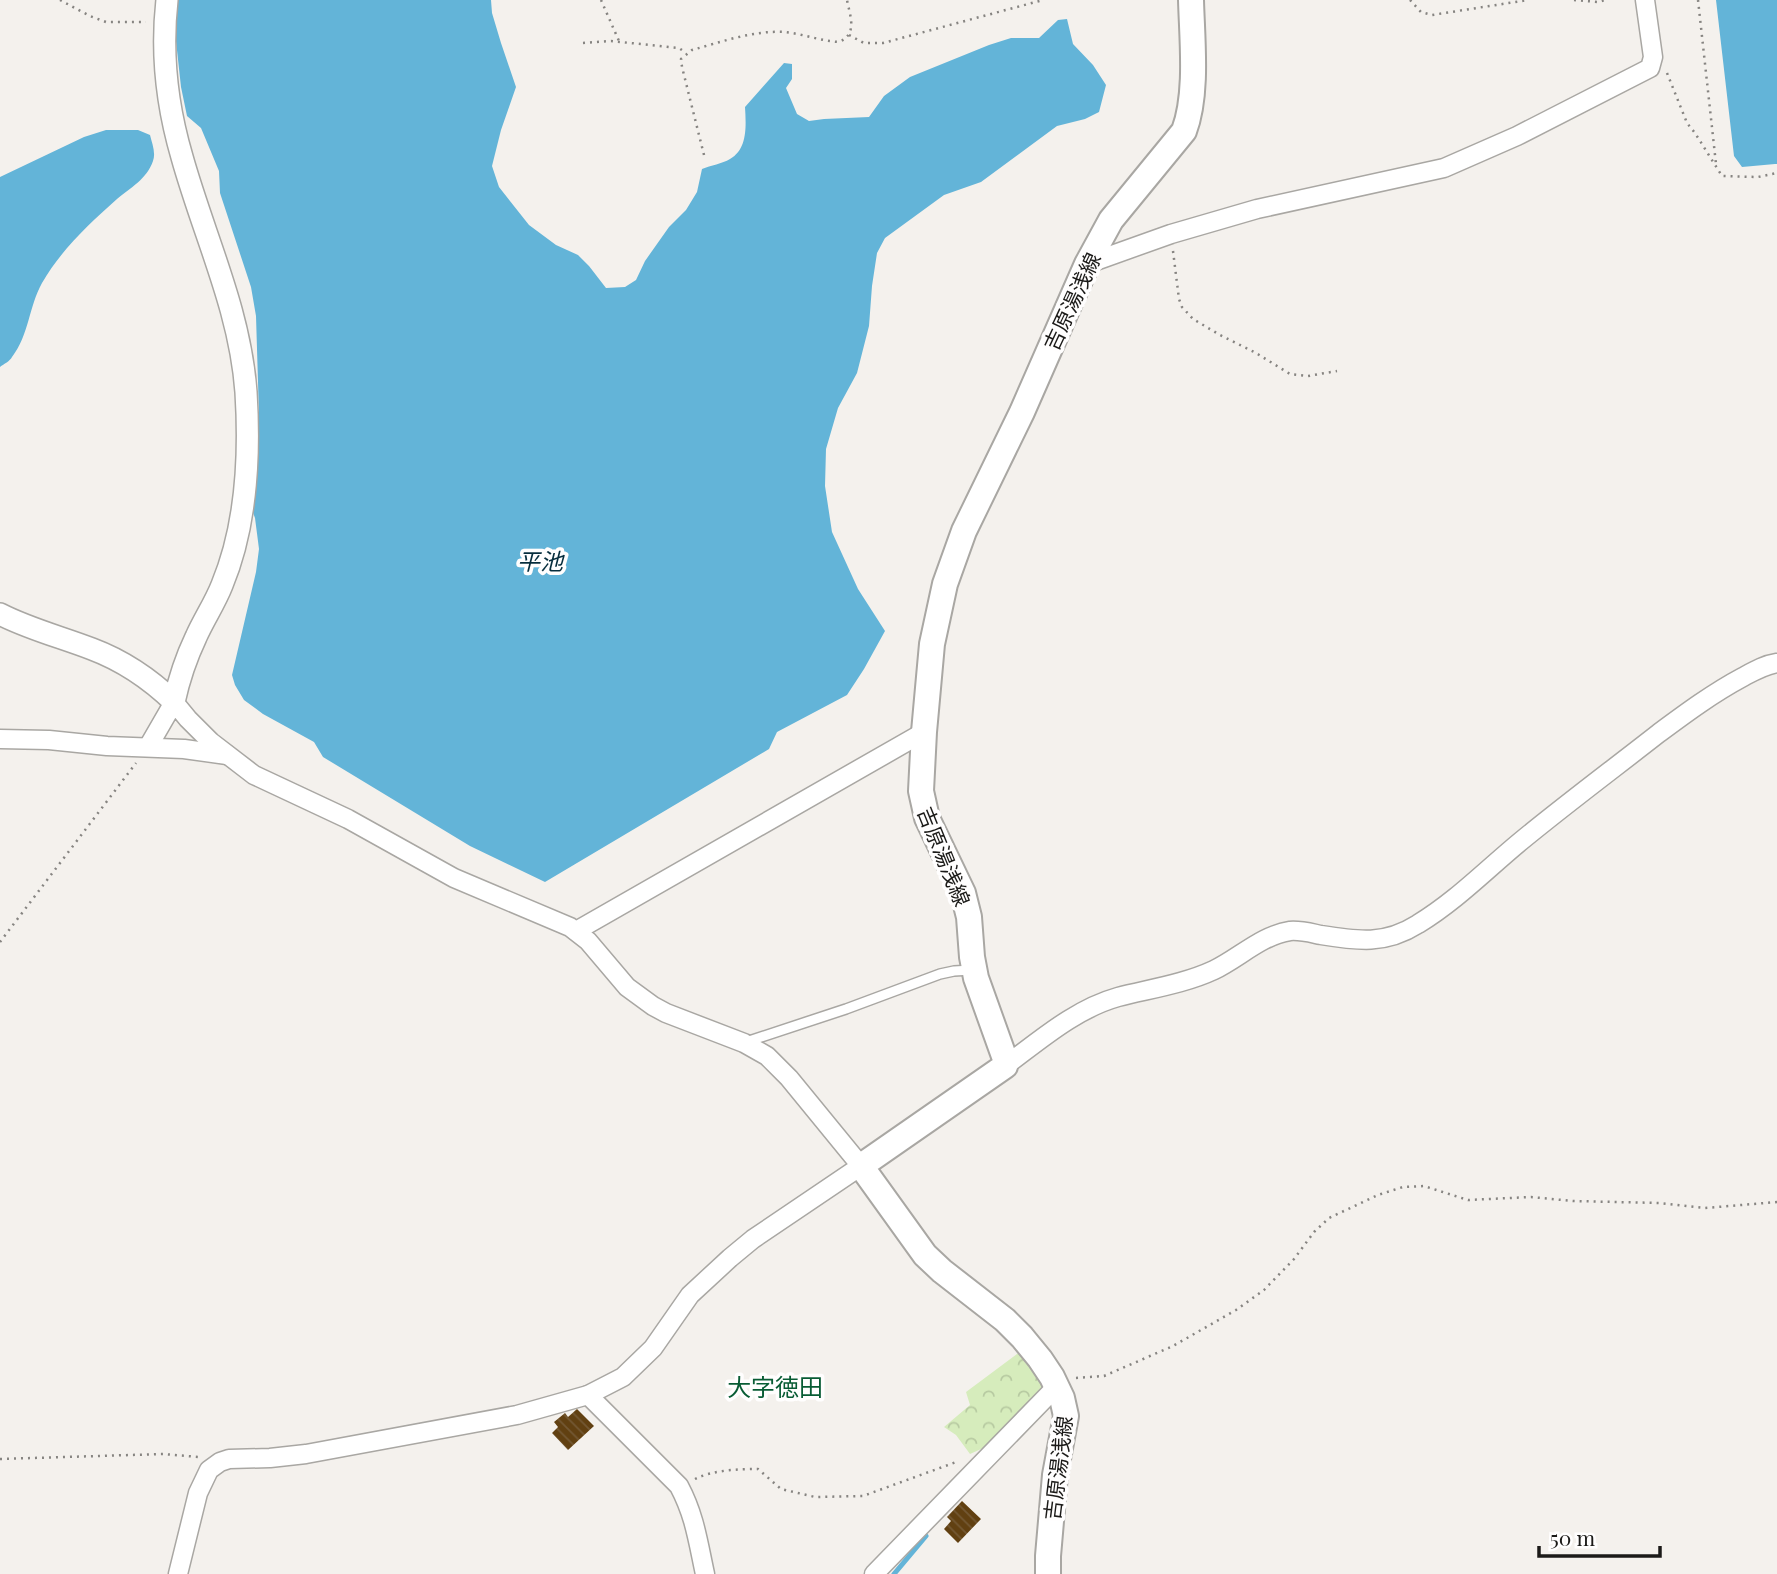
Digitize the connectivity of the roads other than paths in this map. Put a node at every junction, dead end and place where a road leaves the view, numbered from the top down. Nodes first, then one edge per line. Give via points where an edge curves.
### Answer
1 (167, 0) edge
2 (1191, 0) edge
3 (1645, 0) edge
4 (1087, 264) junction
5 (0, 614) edge
6 (1777, 663) edge
7 (174, 702) junction
8 (924, 732) junction
9 (0, 739) edge
10 (148, 747) junction
11 (227, 755) junction
12 (576, 931) junction
13 (974, 970) junction
14 (744, 1043) junction
15 (1005, 1066) junction
16 (861, 1166) junction
17 (1054, 1381) junction
18 (588, 1395) junction
19 (178, 1574) edge
20 (705, 1574) edge
21 (874, 1574) edge
22 (1048, 1574) edge

1 - 7 street via 165,66 170,109 233,313 247,418 245,487 236,543 223,584 186,660
2 - 4 main road, 吉原湯浅線 via 1192,91 1184,131 1111,219
3 - 4 street via 1653,57 1647,71 1517,136 1444,168 1257,209
4 - 8 main road, 吉原湯浅線 via 964,531 945,584 932,644
5 - 7 street via 121,662 153,681
6 - 15 street via 1719,690 1679,718 1447,904 1400,935 1358,941 1288,931 1258,943 1215,970 1117,998 1082,1013
7 - 10 street
7 - 11 street
8 - 12 street
8 - 13 main road, 吉原湯浅線 via 923,801 967,904
9 - 10 street
10 - 11 street
11 - 12 street via 254,775 348,819 454,878
12 - 14 street via 627,987 653,1006
13 - 14 lane via 940,974
13 - 15 main road, 吉原湯浅線
14 - 16 street via 778,1067
15 - 16 main road
16 - 17 main road, 吉原湯浅線 via 925,1255 1005,1320
16 - 18 street via 730,1258 690,1295 653,1348 623,1377
17 - 21 street
17 - 22 main road, 吉原湯浅線 via 1066,1416 1055,1475
18 - 19 street via 517,1415 306,1454 229,1459 214,1465 198,1493
18 - 20 street via 679,1486 695,1524

